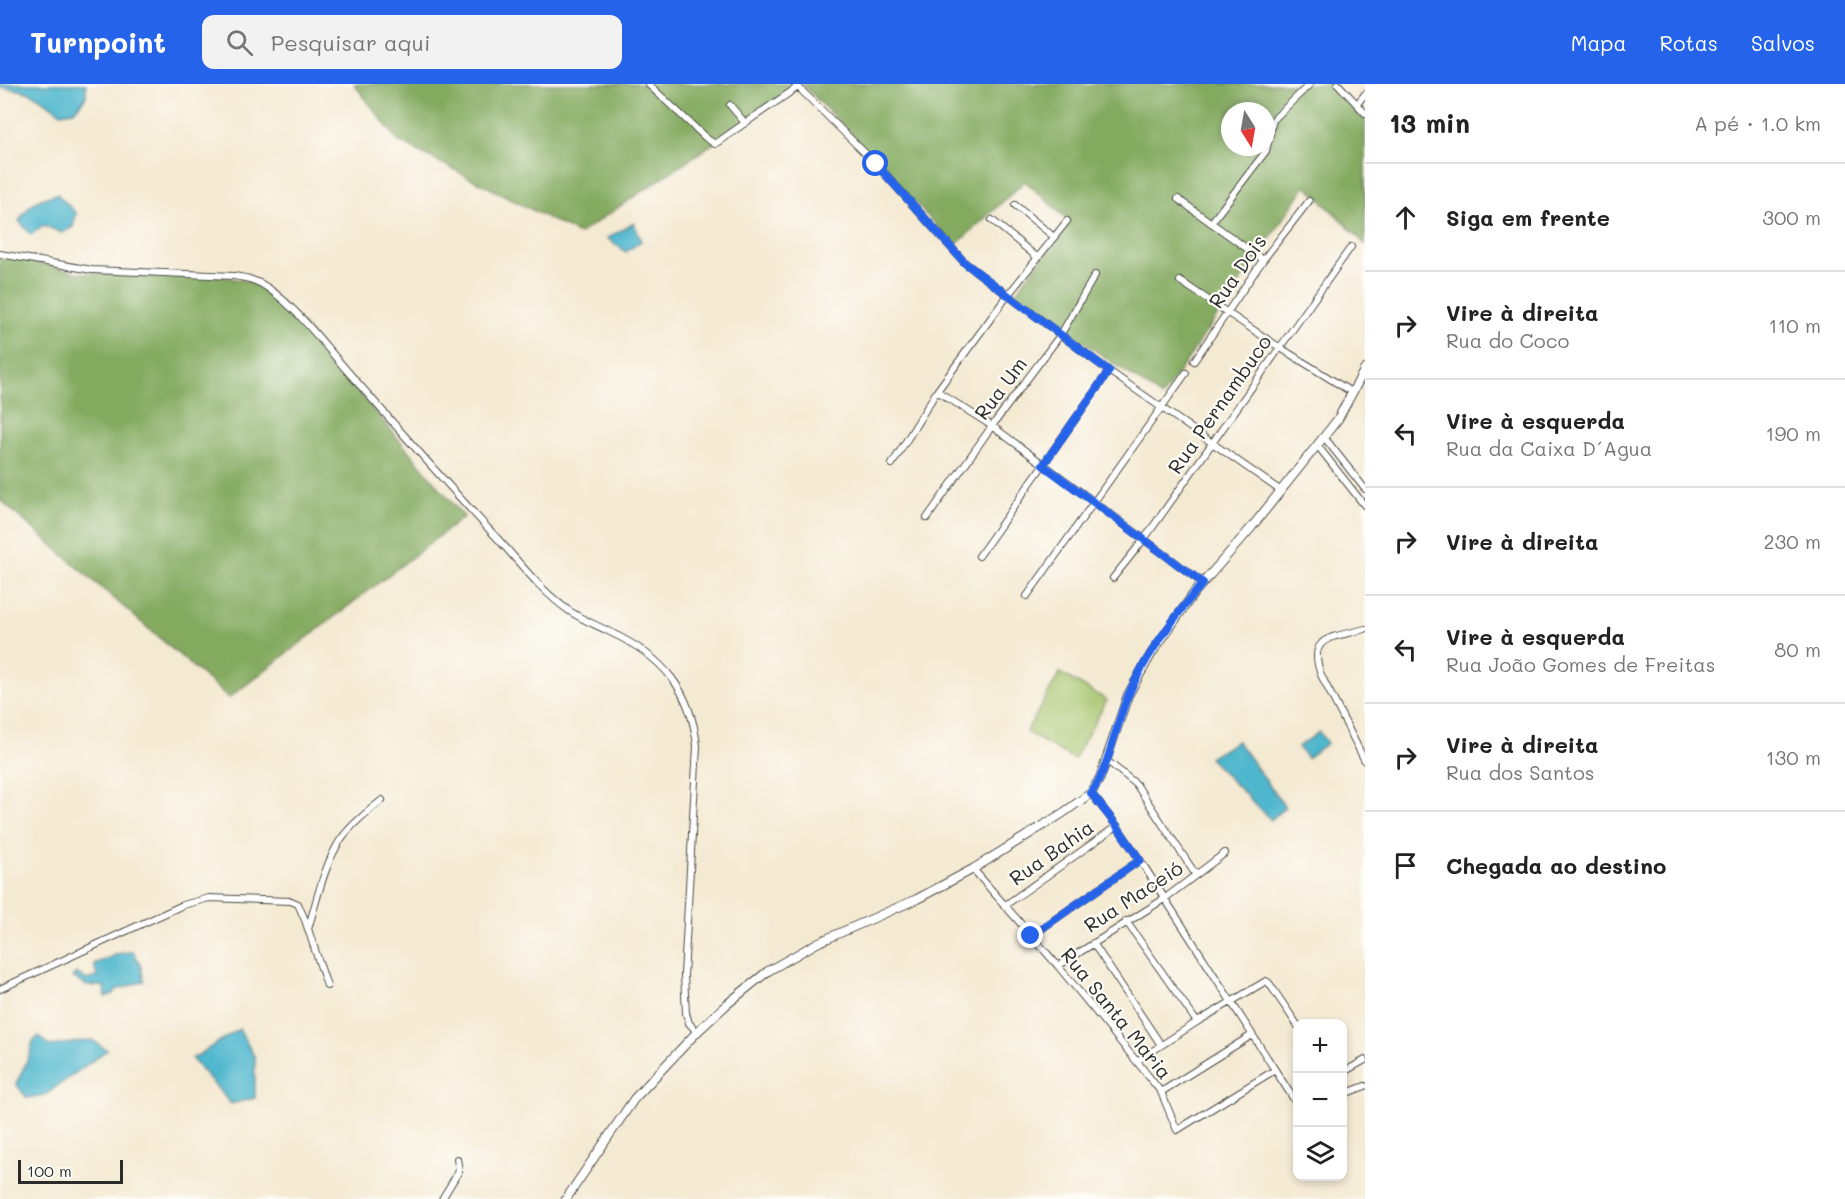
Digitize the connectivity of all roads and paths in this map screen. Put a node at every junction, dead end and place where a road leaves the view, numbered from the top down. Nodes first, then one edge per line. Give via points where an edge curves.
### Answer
1 (648, 84) edge
2 (1310, 84) edge
3 (1338, 84) edge
4 (797, 86) edge
5 (1365, 94) edge
6 (1357, 104) junction
7 (730, 105) dead end
8 (1365, 113) edge
9 (745, 123) junction
10 (1178, 199) dead end
11 (1309, 201) dead end
12 (1015, 205) dead end
13 (992, 220) dead end
14 (1067, 221) dead end
15 (1211, 223) junction
16 (1054, 237) junction
17 (1351, 247) dead end
18 (0, 254) edge
19 (1038, 258) junction
20 (1263, 260) junction
21 (1095, 275) dead end
22 (1180, 281) dead end
23 (1008, 295) junction
24 (1228, 313) junction
25 (1061, 334) junction
26 (1279, 347) junction
27 (1194, 361) dead end
28 (1365, 369) edge
29 (1109, 371) junction
30 (1186, 373) dead end
31 (937, 391) junction
32 (1353, 393) junction
33 (1162, 407) junction
34 (992, 426) junction
35 (1324, 436) junction
36 (1213, 442) junction
37 (1317, 445) junction
38 (892, 464) dead end
39 (1043, 465) junction
40 (1365, 489) edge
41 (1281, 491) junction
42 (1094, 502) junction
43 (1365, 506) edge
44 (927, 518) dead end
45 (1145, 538) junction
46 (978, 555) dead end
47 (1113, 578) dead end
48 (1203, 583) junction
49 (1027, 596) dead end
50 (1365, 629) edge
51 (1106, 760) junction
52 (1365, 761) edge
53 (1091, 793) junction
54 (382, 800) dead end
55 (1117, 826) junction
56 (1225, 853) dead end
57 (1140, 860) junction
58 (973, 869) junction
59 (1196, 875) junction
60 (1164, 899) junction
61 (1004, 906) junction
62 (1126, 921) junction
63 (308, 929) junction
64 (1031, 936) junction
65 (1093, 943) junction
66 (1058, 966) junction
67 (327, 986) dead end
68 (0, 989) edge
69 (1230, 1002) junction
70 (1293, 1019) edge
71 (1197, 1022) junction
72 (697, 1032) junction
73 (1252, 1035) junction
74 (1161, 1045) junction
75 (1365, 1060) edge
76 (1137, 1061) junction
77 (1275, 1070) junction
78 (1347, 1070) edge
79 (1365, 1086) edge
80 (1161, 1092) junction
81 (1347, 1093) edge
82 (1293, 1095) edge
83 (457, 1159) dead end
84 (442, 1199) edge
85 (566, 1199) edge

1 - 9 street via 715,144
2 - 15 street via 1273,120 1266,151
3 - 6 street
4 - 9 street
4 - 23 street via 876,164 965,263
5 - 6 street
6 - 8 street
7 - 9 street
10 - 15 street
11 - 20 street, Rua Dois
12 - 16 street
13 - 19 street
14 - 16 street
15 - 20 street
16 - 19 street
17 - 26 street, Rua Pernambuco
18 - 72 street via 92,270 234,276 258,282 303,321 423,458 555,599 579,617 648,652 665,667 689,706 698,746 684,975 686,1013
19 - 23 street
20 - 24 street, Rua Dois
21 - 25 street, Rua Um
22 - 24 street
23 - 25 street
23 - 31 street
24 - 26 street
24 - 27 street, Rua Dois
25 - 29 street
25 - 34 street, Rua Um
26 - 32 street
26 - 36 street, Rua Pernambuco
28 - 32 street
29 - 33 street
29 - 39 street
30 - 33 street
31 - 34 street
31 - 38 street
32 - 35 street
33 - 36 street
33 - 42 street
34 - 39 street
34 - 44 street, Rua Um
35 - 37 street
35 - 40 street
36 - 41 street
36 - 45 street, Rua Pernambuco
37 - 41 street
37 - 43 street
39 - 42 street
39 - 46 street
41 - 48 street
42 - 45 street
42 - 49 street
45 - 47 street, Rua Pernambuco
45 - 48 street
48 - 51 street via 1141,670 1125,702
50 - 52 street via 1319,644 1316,664
51 - 53 street
51 - 59 street via 1136,784
53 - 55 street
53 - 58 street
54 - 63 street via 340,840
55 - 57 street
55 - 61 street, Rua Bahia
56 - 59 street, Rua Maceió
57 - 60 street
57 - 64 street
58 - 61 street, Rua Santa Maria
58 - 72 street via 780,963
59 - 60 street, Rua Maceió
60 - 62 street, Rua Maceió
60 - 69 street
61 - 64 street, Rua Santa Maria
62 - 65 street, Rua Maceió
62 - 71 street
63 - 67 street
63 - 68 street via 300,906 291,901 202,899 183,904
64 - 66 street, Rua Santa Maria
65 - 66 street, Rua Maceió
65 - 74 street
66 - 76 street, Rua Santa Maria
69 - 70 street via 1267,981
69 - 71 street
69 - 73 street
71 - 74 street
72 - 85 street via 634,1099
73 - 77 street
73 - 80 street
74 - 76 street
75 - 78 street
76 - 80 street, Rua Santa Maria
77 - 80 street, Rua Santa Maria via 1178,1131
77 - 82 street
79 - 81 street
83 - 84 street via 459,1171

